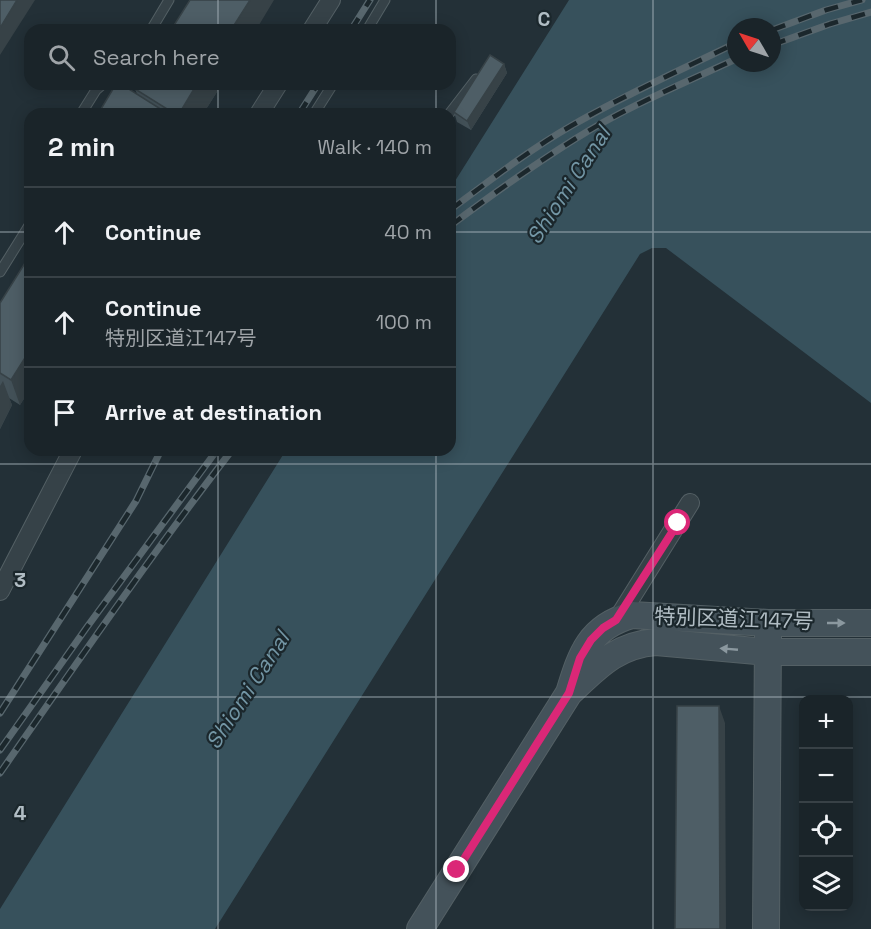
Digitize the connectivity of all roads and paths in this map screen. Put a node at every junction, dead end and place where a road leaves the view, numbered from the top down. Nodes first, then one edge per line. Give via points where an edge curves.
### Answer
1 (170, 0) edge
2 (332, 0) edge
3 (385, 0) edge
4 (155, 24) edge
5 (316, 24) edge
6 (371, 24) edge
7 (483, 71) edge
8 (96, 90) edge
9 (274, 90) edge
10 (329, 90) edge
11 (85, 108) edge
12 (263, 108) edge
13 (318, 108) edge
14 (454, 108) edge
15 (24, 234) edge
16 (0, 272) edge
17 (70, 456) edge
18 (690, 503) dead end
19 (0, 591) edge
20 (616, 620) junction
21 (768, 622) junction
22 (871, 623) edge
23 (767, 652) junction
24 (871, 652) edge
25 (569, 693) junction
26 (420, 929) edge
27 (766, 929) edge

1 - 4 lane
2 - 5 street
3 - 6 lane
7 - 14 lane
8 - 11 lane
9 - 12 street
10 - 13 lane
15 - 16 lane
17 - 19 street
18 - 20 street
20 - 21 street, 特別区道江147号 via 632,615 657,615
20 - 25 street, 特別区道江147号 via 591,640 580,658
21 -> 22 street, 特別区道江147号
21 - 23 street
23 - 24 street, 特別区道江147号
23 -> 25 street, 特別区道江147号 via 639,643 613,655
23 - 27 street
25 - 26 street, 特別区道江147号

